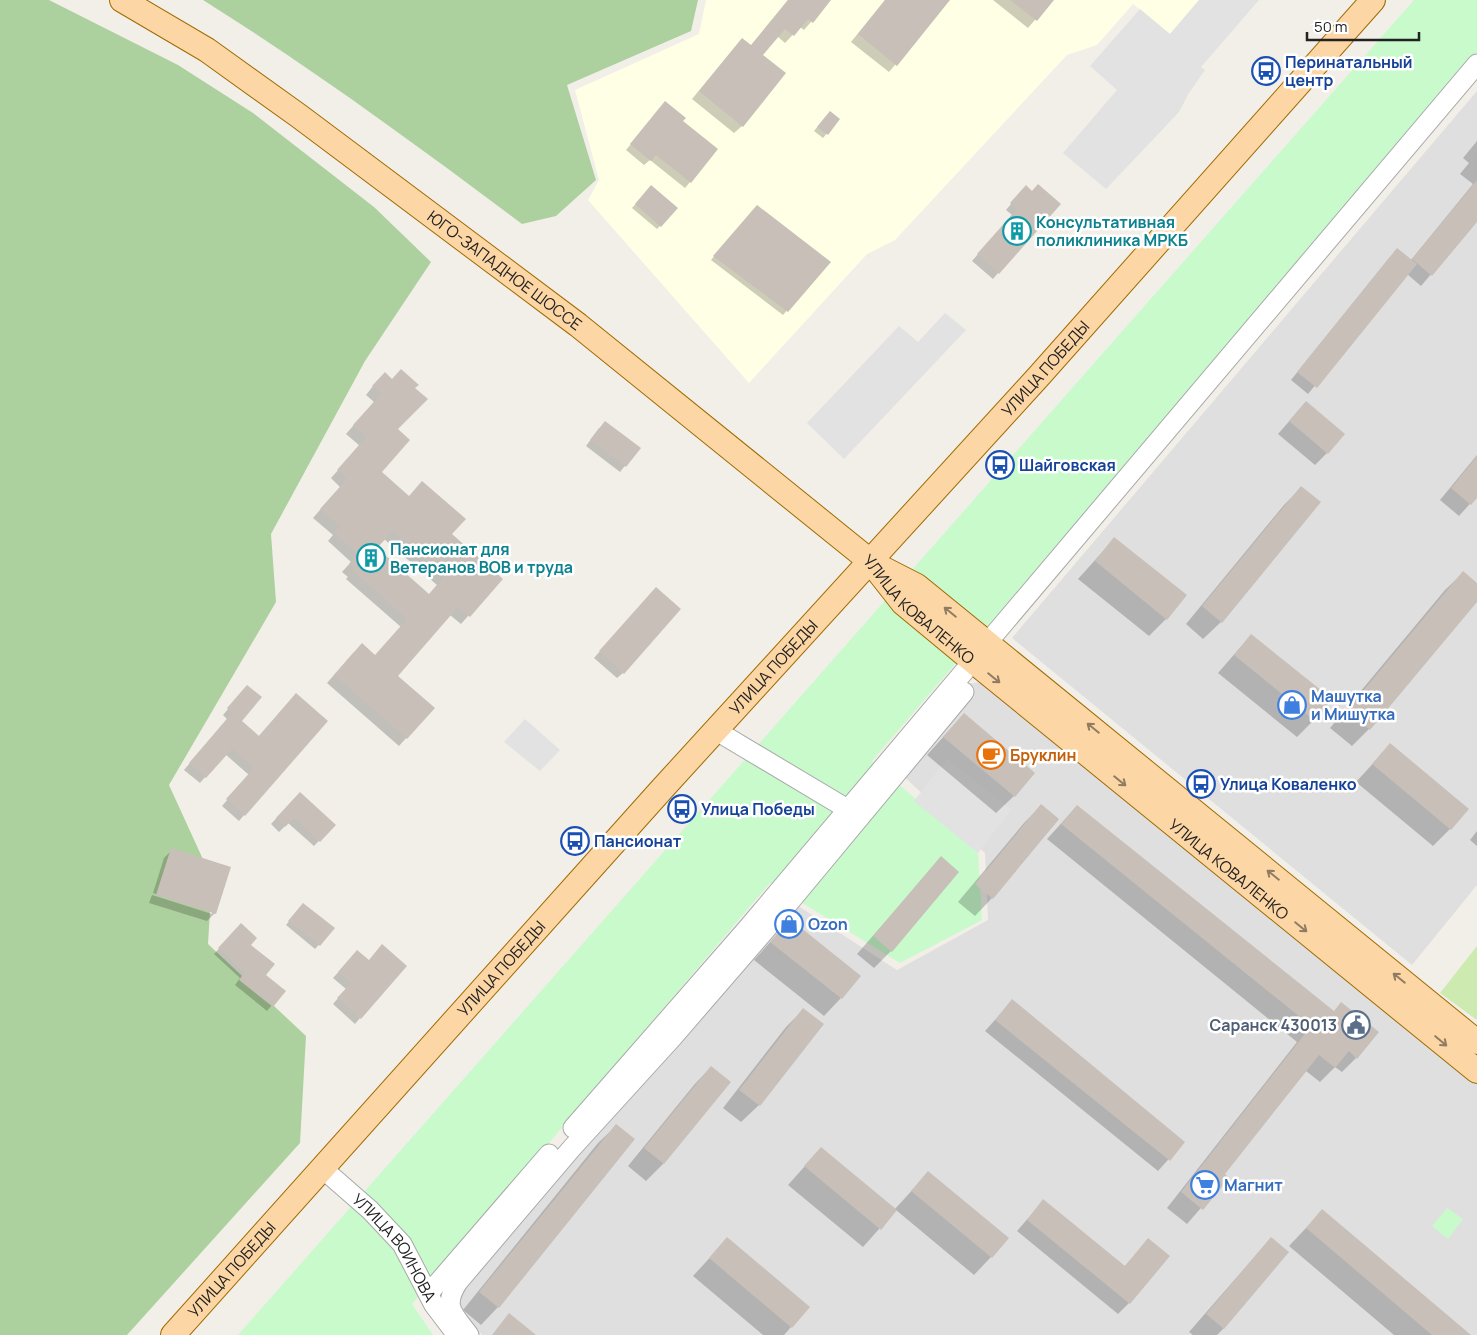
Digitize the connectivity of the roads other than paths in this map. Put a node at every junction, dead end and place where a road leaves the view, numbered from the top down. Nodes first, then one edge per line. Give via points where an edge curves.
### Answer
1 (122, 0) edge
2 (1373, 0) edge
3 (1477, 64) edge
4 (870, 561) junction
5 (988, 642) junction
6 (973, 661) junction
7 (964, 692) dead end
8 (715, 730) junction
9 (848, 810) junction
10 (1423, 1012) junction
11 (1477, 1042) edge
12 (1477, 1071) edge
13 (322, 1168) junction
14 (429, 1293) junction
15 (173, 1335) edge
16 (456, 1335) edge
17 (469, 1335) edge

1 - 4 main road, ЮГО-ЗАПАДНОЕ ШОССЕ via 207,50 300,116 578,325
2 - 4 main road, УЛИЦА ПОБЕДЫ via 1053,361
3 - 5 street
5 -> 4 main road, УЛИЦА КОВАЛЕНКО via 917,586
4 - 6 main road, УЛИЦА КОВАЛЕНКО via 903,603
4 - 8 main road, УЛИЦА ПОБЕДЫ
5 - 6 main road
10 -> 5 main road, УЛИЦА КОВАЛЕНКО
6 - 9 street
6 -> 10 main road, УЛИЦА КОВАЛЕНКО
7 - 17 street via 796,894 458,1282 449,1295 451,1311
8 - 9 street
8 - 13 main road, УЛИЦА ПОБЕДЫ
9 - 14 street
10 - 11 main road, УЛИЦА КОВАЛЕНКО
10 -> 12 main road, УЛИЦА КОВАЛЕНКО
13 - 14 street, УЛИЦА ВОИНОВА via 370,1210 402,1244
13 - 15 main road, УЛИЦА ПОБЕДЫ
14 - 16 street, УЛИЦА ВОИНОВА

